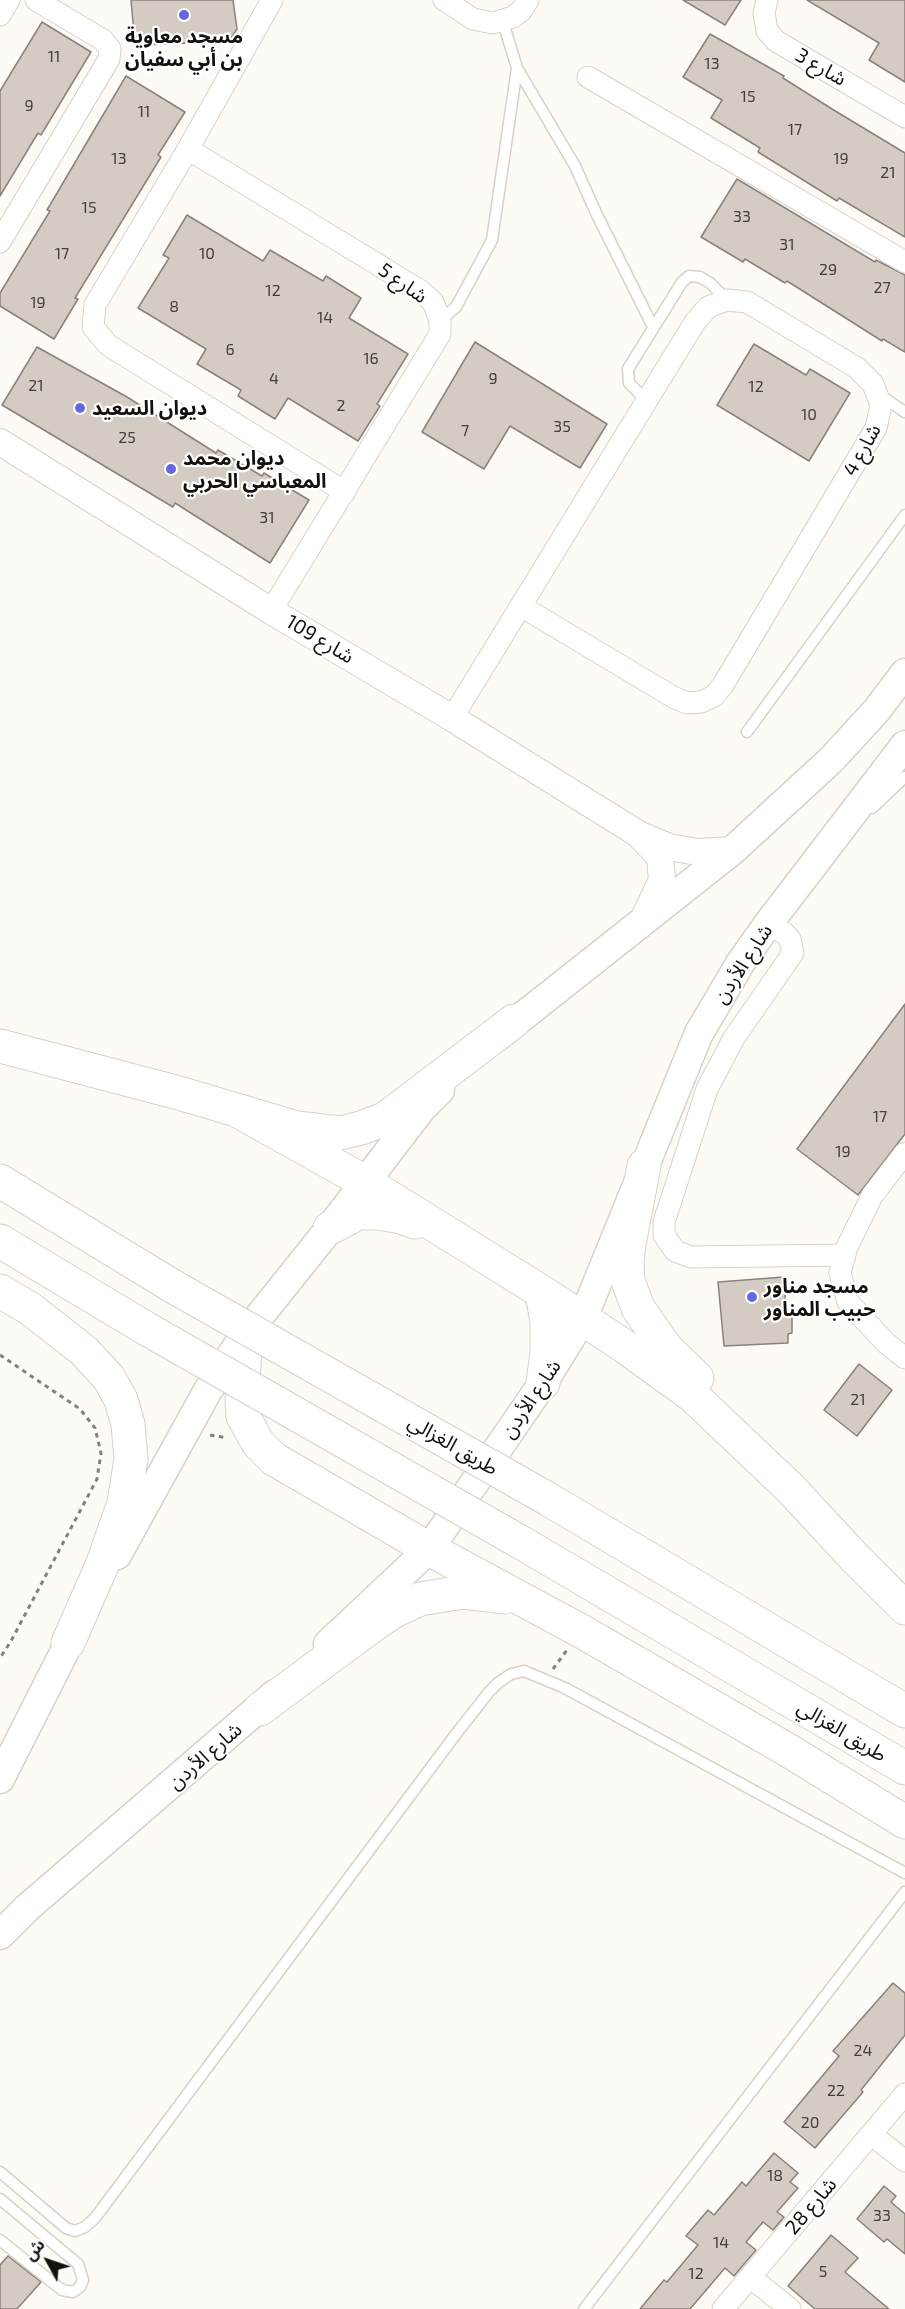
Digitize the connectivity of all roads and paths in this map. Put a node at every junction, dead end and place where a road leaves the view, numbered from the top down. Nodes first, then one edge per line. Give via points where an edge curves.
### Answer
1 (9, 0) edge
2 (36, 0) edge
3 (272, 0) edge
4 (444, 0) edge
5 (528, 0) edge
6 (767, 0) edge
7 (0, 15) edge
8 (503, 22) junction
9 (517, 68) junction
10 (588, 77) dead end
11 (905, 117) edge
12 (188, 149) junction
13 (0, 242) edge
14 (905, 262) edge
15 (727, 300) junction
16 (440, 320) junction
17 (653, 327) junction
18 (878, 394) junction
19 (647, 401) junction
20 (905, 412) edge
21 (0, 442) edge
22 (345, 492) junction
23 (905, 515) edge
24 (521, 606) junction
25 (271, 611) junction
26 (905, 673) edge
27 (452, 718) junction
28 (747, 732) dead end
29 (905, 745) edge
30 (905, 777) edge
31 (640, 835) junction
32 (733, 850) junction
33 (811, 866) junction
34 (641, 924) junction
35 (768, 924) junction
36 (514, 1021) junction
37 (0, 1046) edge
38 (240, 1112) junction
39 (905, 1153) edge
40 (644, 1166) junction
41 (0, 1181) edge
42 (365, 1182) junction
43 (330, 1228) junction
44 (455, 1238) junction
45 (0, 1241) edge
46 (844, 1255) junction
47 (0, 1291) edge
48 (542, 1292) junction
49 (582, 1318) junction
50 (246, 1333) junction
51 (0, 1355) edge
52 (905, 1358) edge
53 (543, 1383) junction
54 (791, 1489) junction
55 (429, 1549) junction
56 (905, 1608) edge
57 (549, 1615) junction
58 (581, 1631) junction
59 (675, 1633) junction
60 (68, 1643) junction
61 (0, 1658) edge
62 (545, 1680) junction
63 (260, 1709) junction
64 (905, 1711) edge
65 (905, 1768) edge
66 (0, 1779) edge
67 (905, 1792) edge
68 (905, 1822) edge
69 (905, 1873) edge
70 (905, 1892) edge
71 (0, 1935) edge
72 (905, 2094) edge
73 (872, 2135) junction
74 (905, 2161) edge
75 (0, 2172) edge
76 (11, 2181) junction
77 (0, 2197) edge
78 (0, 2240) edge
79 (750, 2277) junction
80 (584, 2309) edge
81 (723, 2309) edge
82 (790, 2309) edge

1 - 7 street
2 - 13 street via 103,40 110,49 109,59
3 - 12 street
4 - 8 street via 473,19
5 - 8 street via 521,11
6 - 11 street, شارع 3 via 767,31 776,41
8 - 9 lane
9 - 16 lane via 492,240 456,307
9 - 17 lane via 575,166
10 - 14 street
12 - 16 street, شارع 5 via 421,291 433,302
12 - 22 street via 95,305 93,327 108,345
15 - 17 lane via 705,279 689,276
15 - 18 street, شارع 4 via 756,306 846,362 865,375
15 - 19 street via 700,314
16 - 22 street, شارع 5 via 440,334
17 - 19 lane via 628,369 629,382
18 - 20 lane
18 - 24 street, شارع 4 via 876,428 714,696 687,703 673,697
19 - 24 street
21 - 25 street, شارع 109
22 - 25 street, شارع 5
23 - 28 lane
24 - 27 street
25 - 27 street, شارع 109
26 - 32 main road via 831,760
27 - 31 street, شارع 109
29 - 33 main road, شارع الأردن
30 - 33 lane
31 - 32 street, شارع 109 via 669,847 697,852
31 - 34 street, شارع 109 via 660,857 662,880
32 - 34 main road
33 - 35 main road, شارع الأردن
34 - 36 main road
35 - 40 main road, شارع الأردن via 699,1033
35 - 46 street via 790,939 793,952 734,1038 707,1089 664,1222 664,1235 675,1251 691,1257
36 - 38 main road via 385,1119 361,1128 319,1131
36 - 42 main road via 422,1108
37 - 38 main road
38 - 42 main road
39 - 46 street via 872,1196
40 - 49 main road, شارع الأردن
40 - 54 main road via 627,1262 628,1281 638,1308 666,1348 731,1410
41 - 64 main road, طريق الغزالي, bridge via 174,1287 548,1499
42 - 43 main road
42 - 44 main road
43 - 44 main road via 357,1213 379,1213
43 - 50 main road
44 - 48 main road
45 - 59 main road, طريق الغزالي, bridge
46 - 52 street via 840,1273 848,1302
47 - 60 main road via 83,1350 109,1378 128,1424 131,1459 124,1503
48 - 49 main road
48 - 53 main road via 547,1332
49 - 53 main road, شارع الأردن
49 - 54 main road via 693,1396
50 - 55 main road via 243,1416 258,1443 274,1459
50 - 60 main road via 207,1392
51 - 61 path via 80,1409 95,1428 101,1453 97,1479
53 - 55 main road, شارع الأردن
54 - 56 main road
55 - 57 main road
55 - 63 main road, شارع الأردن
57 - 58 main road
57 - 63 main road via 505,1597 463,1592 420,1599 383,1619
58 - 62 path
58 - 68 main road
59 - 65 main road, طريق الغزالي
59 - 67 main road
60 - 66 main road
62 - 69 lane
62 - 76 lane via 524,1671 511,1674 489,1692 95,2218 85,2227 66,2228
63 - 71 main road, شارع الأردن
70 - 80 lane
72 - 73 street, شارع 28
73 - 74 street
73 - 79 street, شارع 28
75 - 76 lane
76 - 77 lane
77 - 78 lane via 78,2264 83,2280 80,2287 73,2292 62,2290
79 - 81 street, شارع 28
79 - 82 street

